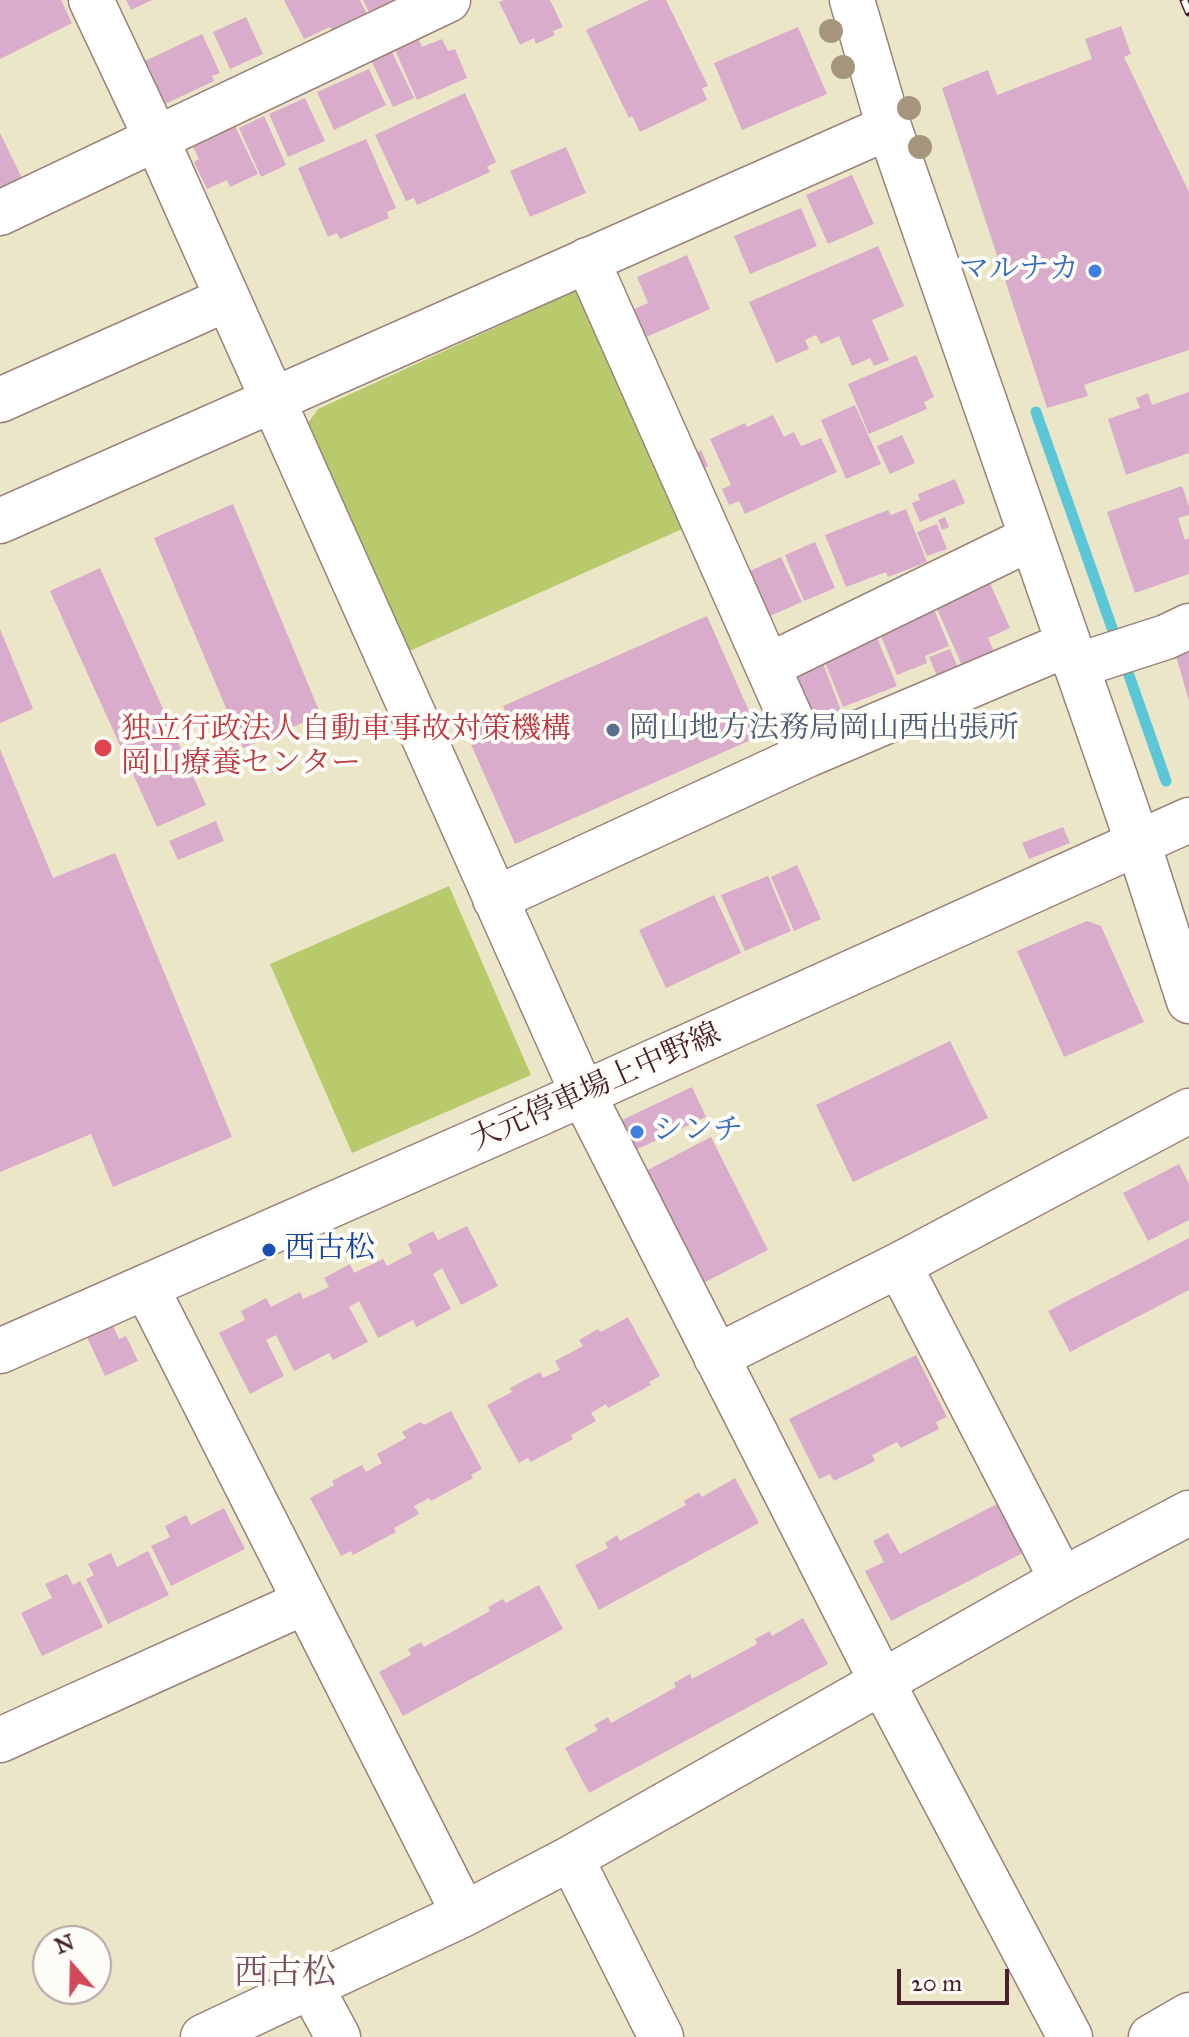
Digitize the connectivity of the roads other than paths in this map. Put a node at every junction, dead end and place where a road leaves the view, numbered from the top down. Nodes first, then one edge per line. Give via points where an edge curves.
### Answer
1 (91, 0) edge
2 (448, 0) edge
3 (852, 0) edge
4 (889, 127) junction
5 (156, 138) junction
6 (0, 213) edge
7 (587, 260) junction
8 (227, 299) junction
9 (0, 400) edge
10 (272, 400) junction
11 (0, 521) edge
12 (1031, 538) junction
13 (1189, 626) edge
14 (1096, 652) junction
15 (768, 666) junction
16 (807, 755) junction
17 (1189, 820) edge
18 (1138, 843) junction
19 (495, 899) junction
20 (1189, 1001) edge
21 (583, 1094) junction
22 (1189, 1111) edge
23 (899, 1265) junction
24 (146, 1287) junction
25 (0, 1351) edge
26 (716, 1357) junction
27 (1189, 1513) edge
28 (1062, 1580) junction
29 (305, 1602) junction
30 (883, 1684) junction
31 (0, 1740) edge
32 (571, 1858) junction
33 (464, 1914) junction
34 (311, 1987) junction
35 (1189, 2015) edge
36 (203, 2037) edge
37 (338, 2037) edge
38 (661, 2037) edge
39 (1070, 2037) edge
40 (1151, 2037) edge

1 - 5 street
2 - 5 street
3 - 4 street
4 - 7 street
4 - 12 street
5 - 6 street
5 - 8 street
7 - 10 street
7 - 15 street
8 - 9 street
8 - 10 street
10 - 11 street
10 - 19 street
12 - 14 street
12 - 15 street
13 - 14 street via 1166,637
14 - 16 street
14 - 18 street
15 - 16 street
16 - 19 street
17 - 18 street, 大元停車場上中野線
18 - 20 street
18 - 21 street, 大元停車場上中野線
19 - 21 street
21 - 24 street, 大元停車場上中野線
21 - 26 street
22 - 23 street
23 - 26 street
23 - 28 street
24 - 25 street, 大元停車場上中野線
24 - 29 street
26 - 30 street
27 - 28 street
28 - 30 street
29 - 31 street
29 - 33 street
30 - 32 street
30 - 39 street
32 - 33 street
32 - 38 street
33 - 34 street
34 - 36 street
34 - 37 street
35 - 40 street

